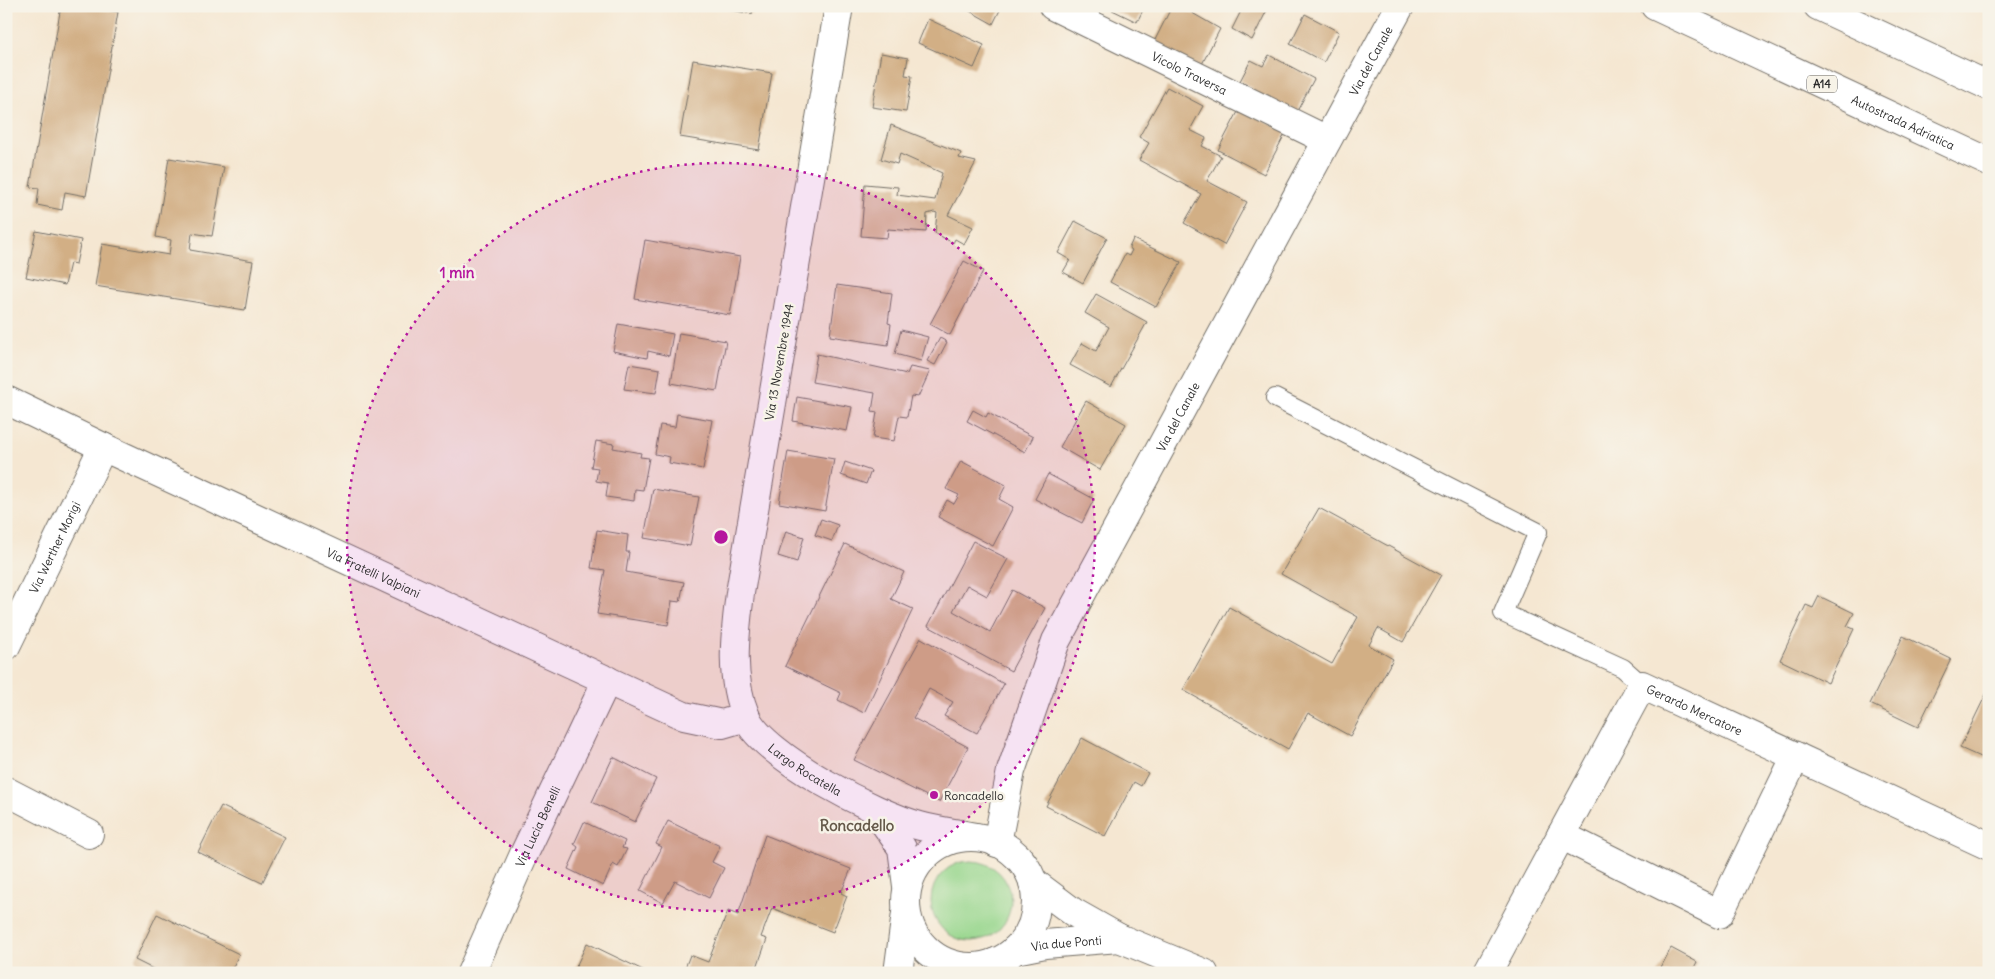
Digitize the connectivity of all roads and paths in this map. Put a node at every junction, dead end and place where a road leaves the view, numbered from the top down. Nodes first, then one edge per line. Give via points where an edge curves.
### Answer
1 (840, 6) edge
2 (1053, 6) edge
3 (1400, 6) edge
4 (1655, 6) edge
5 (1818, 6) edge
6 (1989, 86) edge
7 (1327, 140) junction
8 (1989, 162) edge
9 (1275, 398) dead end
10 (6, 400) edge
11 (103, 447) junction
12 (6, 646) edge
13 (608, 680) junction
14 (1642, 685) junction
15 (746, 717) junction
16 (1796, 756) junction
17 (6, 791) edge
18 (875, 810) junction
19 (89, 834) dead end
20 (1561, 835) junction
21 (986, 840) junction
22 (1989, 846) edge
23 (1033, 882) junction
24 (907, 886) junction
25 (906, 913) junction
26 (1118, 938) junction
27 (1005, 956) junction
28 (471, 973) edge
29 (898, 973) edge
30 (971, 973) edge
31 (1204, 973) edge
32 (1487, 973) edge

1 - 15 main road, Via 13 Novembre 1944 via 740,594 734,643 735,677
2 - 7 main road, Vicolo Traversa
3 - 7 main road, Via del Canale
4 - 8 main road, Autostrada Adriatica / A14
5 - 6 main road
7 - 21 main road, Via del Canale via 1056,641
9 - 14 lane via 1538,532 1503,613 1623,668
10 - 11 main road, Via Fratelli Valpiani
11 - 12 main road, Via Werther Morigi
11 - 13 main road, Via Fratelli Valpiani
13 - 15 main road, Via Fratelli Valpiani via 684,716 722,724
13 - 28 main road, Via Lucia Benelli
14 - 16 main road, Gerardo Mercatore
14 - 20 main road, Gerardo Mercatore
15 - 18 main road, Largo Rocatella via 758,734 786,758
16 - 20 main road via 1719,914
16 - 22 main road, Gerardo Mercatore
17 - 19 main road
18 - 21 main road via 920,826
18 - 24 main road via 902,848
20 - 32 main road, Gerardo Mercatore
21 - 23 main road via 1019,859
21 - 24 main road via 953,840 933,849 917,865
23 - 26 main road, Via due Ponti via 1073,912
23 - 27 main road via 1036,900 1034,919 1026,936
24 - 25 main road
25 - 27 main road via 912,932 939,959 957,966 977,967
25 - 29 main road
26 - 27 main road, Via due Ponti via 1044,944
26 - 31 main road, Via due Ponti
27 - 30 main road

